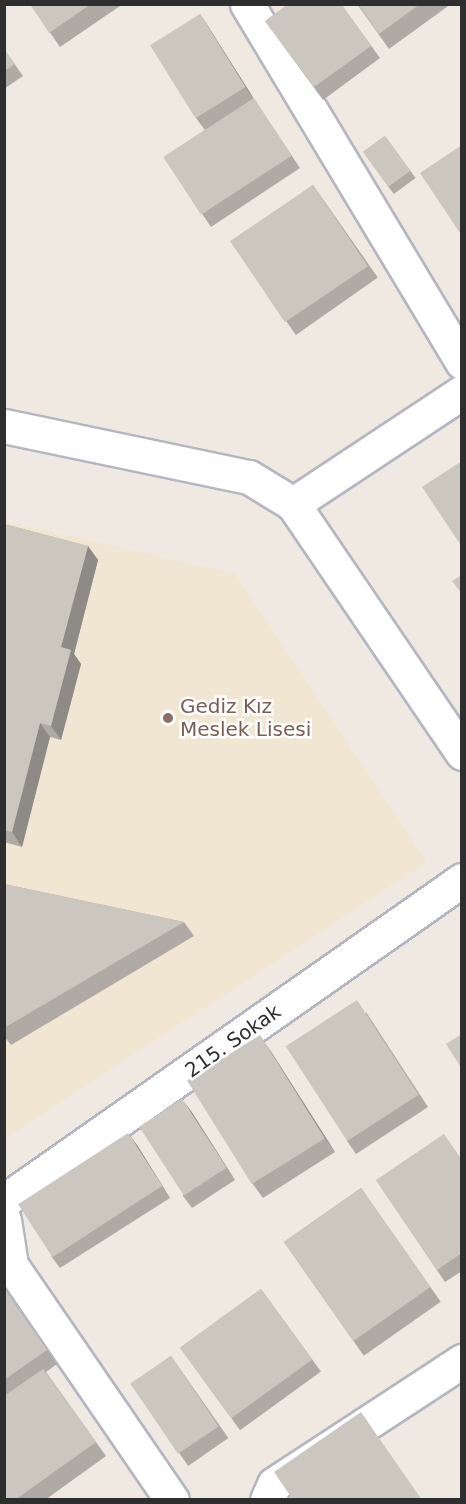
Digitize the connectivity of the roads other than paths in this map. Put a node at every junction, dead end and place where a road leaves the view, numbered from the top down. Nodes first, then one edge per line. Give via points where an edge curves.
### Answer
1 (247, 4) edge
2 (462, 362) edge
3 (462, 392) edge
4 (4, 426) edge
5 (293, 504) junction
6 (462, 753) edge
7 (462, 880) edge
8 (4, 1202) edge
9 (4, 1220) edge
10 (8, 1267) edge
11 (462, 1361) edge
12 (172, 1500) edge
13 (267, 1500) edge

1 - 2 street
3 - 5 street
4 - 5 street via 249,477
5 - 6 street
7 - 8 street, 215. Sokak
9 - 10 street
10 - 12 street
11 - 13 street via 274,1484

